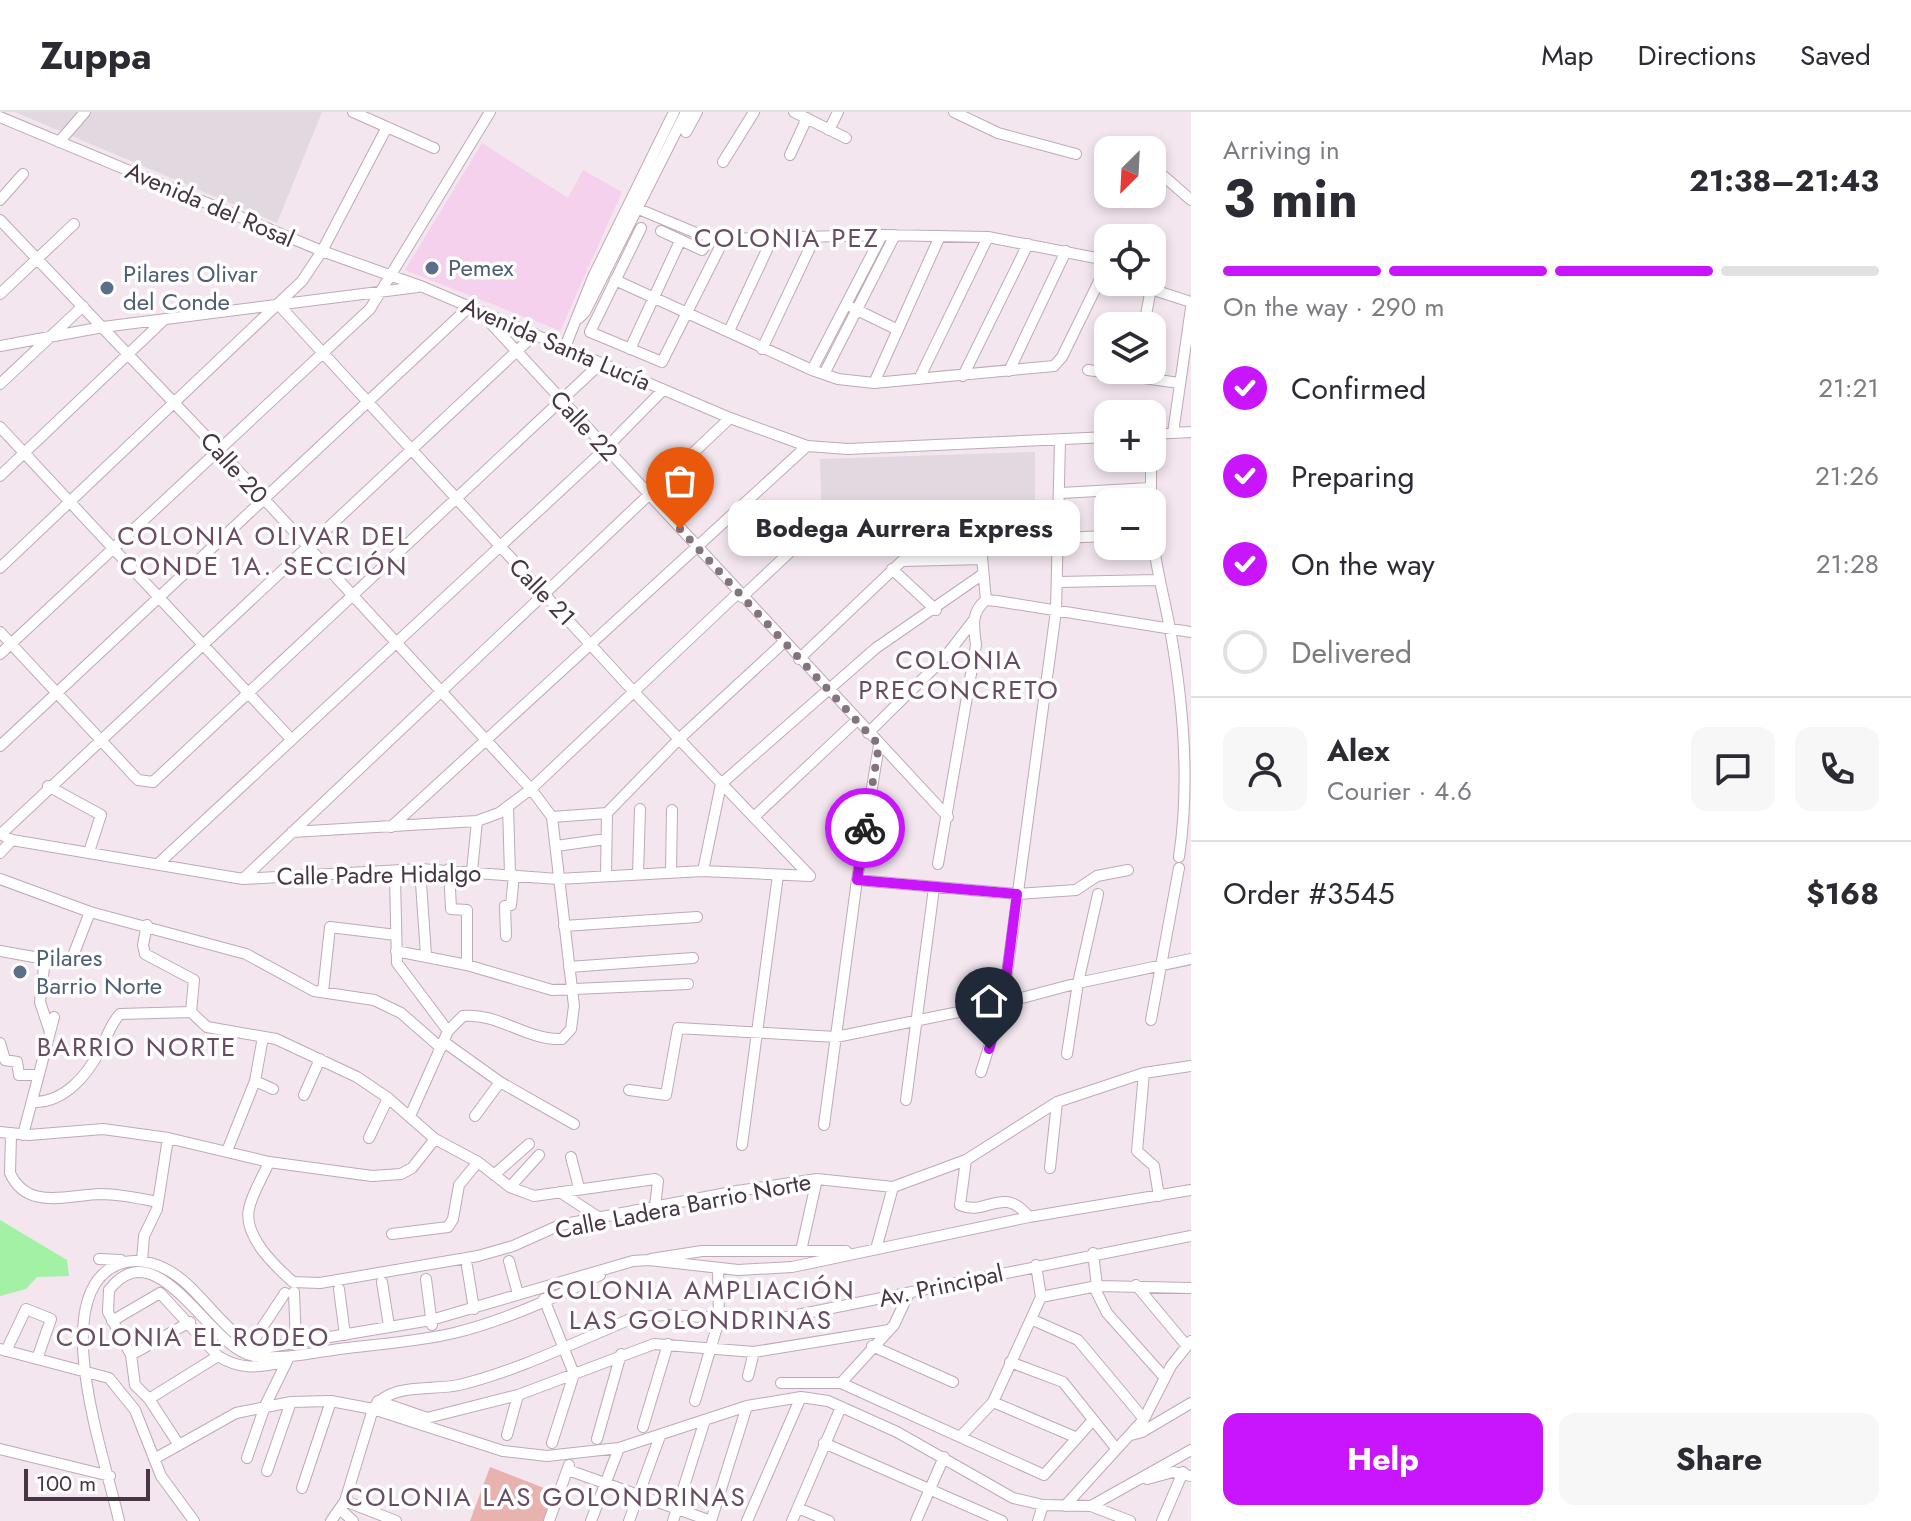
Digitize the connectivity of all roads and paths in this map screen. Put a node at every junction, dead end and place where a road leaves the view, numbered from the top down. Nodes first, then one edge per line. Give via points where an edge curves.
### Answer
1 (85, 112) edge
2 (353, 112) edge
3 (490, 112) edge
4 (674, 112) edge
5 (686, 112) edge
6 (697, 112) edge
7 (754, 112) edge
8 (794, 112) edge
9 (838, 112) edge
10 (954, 112) edge
11 (0, 117) edge
12 (807, 118) junction
13 (387, 127) junction
14 (829, 130) junction
15 (686, 132) dead end
16 (846, 138) dead end
17 (59, 142) junction
18 (434, 148) dead end
19 (1076, 154) dead end
20 (790, 155) dead end
21 (723, 162) dead end
22 (23, 174) dead end
23 (1166, 178) edge
24 (0, 200) edge
25 (1191, 200) edge
26 (634, 208) junction
27 (0, 220) edge
28 (74, 224) dead end
29 (641, 228) dead end
30 (661, 231) dead end
31 (882, 235) junction
32 (895, 235) junction
33 (940, 236) junction
34 (711, 237) junction
35 (815, 237) junction
36 (988, 237) junction
37 (724, 239) junction
38 (772, 239) junction
39 (680, 241) junction
40 (1028, 244) junction
41 (322, 251) junction
42 (1066, 251) junction
43 (38, 259) junction
44 (390, 275) junction
45 (615, 280) junction
46 (423, 287) junction
47 (379, 292) junction
48 (1166, 293) edge
49 (0, 294) edge
50 (654, 296) junction
51 (1191, 302) edge
52 (278, 304) junction
53 (83, 306) junction
54 (851, 307) junction
55 (468, 308) junction
56 (1191, 308) edge
57 (689, 312) junction
58 (482, 315) junction
59 (165, 319) junction
60 (103, 327) junction
61 (898, 330) junction
62 (729, 331) junction
63 (535, 334) junction
64 (48, 338) junction
65 (0, 346) edge
66 (565, 347) junction
67 (630, 349) junction
68 (762, 349) junction
69 (517, 353) junction
70 (320, 354) junction
71 (128, 356) junction
72 (601, 363) junction
73 (812, 370) junction
74 (1088, 370) dead end
75 (1009, 371) junction
76 (824, 374) junction
77 (963, 376) junction
78 (919, 379) junction
79 (874, 383) junction
80 (1179, 383) junction
81 (0, 384) edge
82 (663, 390) junction
83 (562, 401) junction
84 (174, 403) junction
85 (366, 403) junction
86 (730, 418) junction
87 (0, 427) edge
88 (1191, 432) edge
89 (1166, 433) edge
90 (1173, 433) junction
91 (1094, 438) edge
92 (1060, 440) junction
93 (807, 446) junction
94 (605, 449) junction
95 (219, 450) junction
96 (410, 450) junction
97 (25, 453) junction
98 (1151, 472) edge
99 (0, 476) edge
100 (1150, 488) edge
101 (1094, 491) edge
102 (1061, 493) junction
103 (649, 496) junction
104 (263, 499) junction
105 (456, 499) junction
106 (69, 501) junction
107 (1059, 518) junction
108 (809, 534) dead end
109 (1094, 537) edge
110 (1060, 538) junction
111 (981, 542) junction
112 (1034, 542) dead end
113 (695, 546) junction
114 (500, 547) junction
115 (114, 549) junction
116 (307, 549) junction
117 (982, 559) junction
118 (1155, 560) edge
119 (0, 568) edge
120 (892, 569) junction
121 (983, 574) junction
122 (1158, 580) junction
123 (1059, 582) junction
124 (740, 595) junction
125 (158, 596) junction
126 (545, 596) junction
127 (352, 597) junction
128 (986, 600) junction
129 (936, 610) junction
130 (1056, 611) junction
131 (973, 621) junction
132 (1170, 629) junction
133 (0, 632) edge
134 (1191, 632) edge
135 (784, 642) junction
136 (11, 644) junction
137 (397, 644) junction
138 (591, 644) junction
139 (203, 645) junction
140 (0, 654) edge
141 (799, 659) junction
142 (826, 689) junction
143 (246, 691) junction
144 (634, 692) junction
145 (57, 693) junction
146 (441, 693) junction
147 (856, 721) junction
148 (1186, 723) edge
149 (868, 733) junction
150 (291, 739) junction
151 (679, 739) junction
152 (2, 740) edge
153 (486, 740) junction
154 (100, 742) junction
155 (879, 745) junction
156 (721, 784) junction
157 (48, 786) junction
158 (531, 789) junction
159 (508, 806) junction
160 (640, 809) dead end
161 (672, 810) dead end
162 (607, 813) junction
163 (755, 816) junction
164 (552, 817) junction
165 (948, 817) junction
166 (477, 821) junction
167 (391, 827) junction
168 (292, 832) junction
169 (0, 834) edge
170 (606, 839) junction
171 (12, 840) junction
172 (556, 846) junction
173 (89, 852) junction
174 (0, 853) edge
175 (159, 863) junction
176 (938, 864) dead end
177 (420, 869) junction
178 (449, 869) junction
179 (1128, 870) dead end
180 (472, 871) junction
181 (703, 871) junction
182 (671, 872) junction
183 (512, 874) junction
184 (638, 874) junction
185 (778, 875) junction
186 (606, 876) junction
187 (810, 876) joint
188 (395, 878) dead end
189 (0, 879) edge
190 (243, 879) junction
191 (558, 879) junction
192 (857, 880) junction
193 (934, 888) junction
194 (1017, 894) junction
195 (1098, 894) dead end
196 (90, 912) junction
197 (697, 917) dead end
198 (147, 925) junction
199 (564, 926) junction
200 (396, 935) junction
201 (506, 936) dead end
202 (0, 951) edge
203 (396, 951) junction
204 (426, 955) junction
205 (693, 958) dead end
206 (45, 959) junction
207 (1191, 959) edge
208 (467, 965) junction
209 (1160, 966) junction
210 (569, 967) junction
211 (1078, 983) junction
212 (688, 984) dead end
213 (573, 989) junction
214 (323, 992) junction
215 (1003, 1003) junction
216 (191, 1012) junction
217 (54, 1017) dead end
218 (919, 1019) junction
219 (1151, 1020) dead end
220 (756, 1031) junction
221 (50, 1032) junction
222 (263, 1037) junction
223 (836, 1037) junction
224 (444, 1040) junction
225 (0, 1043) edge
226 (1067, 1054) dead end
227 (320, 1059) junction
228 (1191, 1066) edge
229 (981, 1072) dead end
230 (1144, 1073) junction
231 (39, 1075) junction
232 (255, 1081) junction
233 (500, 1082) junction
234 (273, 1089) dead end
235 (629, 1090) dead end
236 (304, 1095) dead end
237 (388, 1098) junction
238 (906, 1100) dead end
239 (33, 1102) junction
240 (1057, 1102) junction
241 (410, 1116) junction
242 (475, 1116) dead end
243 (574, 1124) dead end
244 (824, 1125) dead end
245 (6, 1133) edge
246 (23, 1135) junction
247 (168, 1138) junction
248 (369, 1138) dead end
249 (435, 1139) junction
250 (529, 1144) dead end
251 (742, 1145) dead end
252 (227, 1151) junction
253 (539, 1155) dead end
254 (571, 1157) dead end
255 (966, 1160) junction
256 (269, 1162) junction
257 (478, 1162) junction
258 (1050, 1168) dead end
259 (494, 1175) junction
260 (817, 1179) junction
261 (510, 1187) junction
262 (893, 1187) junction
263 (579, 1188) junction
264 (1191, 1190) edge
265 (558, 1191) junction
266 (1159, 1196) junction
267 (157, 1202) junction
268 (655, 1207) junction
269 (598, 1217) junction
270 (1029, 1217) junction
271 (392, 1234) dead end
272 (1191, 1236) edge
273 (872, 1250) junction
274 (801, 1251) junction
275 (1093, 1253) junction
276 (99, 1259) dead end
277 (128, 1260) junction
278 (649, 1260) junction
279 (142, 1261) junction
280 (509, 1261) dead end
281 (1036, 1265) junction
282 (467, 1266) dead end
283 (613, 1268) junction
284 (718, 1269) junction
285 (426, 1279) dead end
286 (382, 1282) dead end
287 (1136, 1285) junction
288 (1096, 1286) junction
289 (1191, 1288) edge
290 (339, 1289) dead end
291 (909, 1293) junction
292 (518, 1294) junction
293 (1041, 1297) junction
294 (544, 1299) junction
295 (474, 1309) junction
296 (431, 1320) junction
297 (719, 1320) junction
298 (1033, 1320) junction
299 (112, 1321) junction
300 (190, 1322) junction
301 (389, 1326) junction
302 (889, 1330) junction
303 (345, 1335) junction
304 (434, 1337) junction
305 (298, 1342) junction
306 (1188, 1343) edge
307 (668, 1344) junction
308 (250, 1346) junction
309 (872, 1346) junction
310 (562, 1347) junction
311 (712, 1349) junction
312 (3, 1350) edge
313 (754, 1352) junction
314 (621, 1354) junction
315 (131, 1355) junction
316 (218, 1356) junction
317 (37, 1359) junction
318 (288, 1359) junction
319 (1010, 1362) junction
320 (84, 1372) junction
321 (574, 1374) junction
322 (748, 1376) dead end
323 (109, 1378) junction
324 (1165, 1378) junction
325 (953, 1382) dead end
326 (781, 1383) dead end
327 (841, 1383) junction
328 (135, 1385) junction
329 (518, 1395) junction
330 (801, 1397) junction
331 (149, 1399) junction
332 (331, 1401) junction
333 (695, 1401) dead end
334 (291, 1402) junction
335 (993, 1402) junction
336 (1191, 1403) edge
337 (375, 1405) junction
338 (265, 1406) junction
339 (747, 1406) junction
340 (841, 1407) junction
341 (1144, 1419) junction
342 (705, 1420) junction
343 (1093, 1420) junction
344 (643, 1427) dead end
345 (507, 1435) dead end
346 (1131, 1435) junction
347 (660, 1436) junction
348 (961, 1436) junction
349 (1075, 1437) junction
350 (597, 1439) dead end
351 (552, 1443) dead end
352 (824, 1443) junction
353 (179, 1445) junction
354 (1115, 1447) junction
355 (619, 1448) junction
356 (0, 1449) edge
357 (1191, 1450) edge
358 (571, 1456) junction
359 (944, 1457) junction
360 (247, 1458) dead end
361 (154, 1459) junction
362 (568, 1470) junction
363 (267, 1471) dead end
364 (1187, 1474) edge
365 (110, 1476) junction
366 (1137, 1481) junction
367 (605, 1483) junction
368 (302, 1488) dead end
369 (931, 1489) junction
370 (639, 1496) junction
371 (1043, 1505) junction
372 (343, 1506) junction
373 (1065, 1506) junction
374 (1091, 1506) junction
375 (798, 1508) junction
376 (675, 1516) edge
377 (119, 1521) edge
378 (194, 1521) edge
379 (331, 1521) edge
380 (353, 1521) edge
381 (396, 1521) edge
382 (549, 1521) edge
383 (591, 1521) edge
384 (629, 1521) edge
385 (711, 1521) edge
386 (747, 1521) edge
387 (792, 1521) edge
388 (829, 1521) edge
389 (916, 1521) edge
390 (1002, 1521) edge
391 (1038, 1521) edge
392 (1130, 1521) edge
393 (1162, 1521) edge

1 - 17 street
2 - 13 street
3 - 44 street
4 - 26 street
5 - 26 street
6 - 15 street
7 - 21 street
8 - 12 street
9 - 14 street
10 - 19 street via 998,133
11 - 17 street, Avenida del Rosal
12 - 14 street
12 - 20 street
13 - 18 street
13 - 41 street
14 - 16 street
17 - 41 street, Avenida del Rosal
22 - 24 street
23 - 25 street
26 - 34 street
26 - 66 street via 593,277
27 - 43 street, Calle 20
28 - 43 street
29 - 45 street
30 - 39 street
31 - 32 street
31 - 35 street
31 - 54 street
32 - 33 street
32 - 54 street
33 - 36 street
33 - 61 street
34 - 37 street
34 - 39 street via 704,250
35 - 38 street
35 - 68 street
36 - 40 street
36 - 78 street
37 - 38 street
37 - 57 street
38 - 62 street
39 - 50 street
40 - 42 street
40 - 77 street
41 - 44 street, Avenida del Rosal
41 - 52 street
42 - 75 street
42 - 75 street via 1096,258 1103,273 1062,357 1050,367
43 - 49 street
43 - 53 street, Calle 20
44 - 46 street, Avenida del Rosal
44 - 47 street
45 - 50 street
45 - 67 street via 591,330
46 - 47 street
46 - 55 street, Avenida Santa Lucía
47 - 52 street
47 - 70 street via 370,309
48 - 51 street
50 - 57 street
50 - 67 street
52 - 59 street
52 - 70 street, Calle 21
52 - 84 street
53 - 60 street, Calle 20
53 - 64 street
54 - 61 street
54 - 73 street
54 - 76 street
55 - 58 street, Avenida Santa Lucía
55 - 85 street
56 - 80 street
57 - 62 street
57 - 67 street via 667,359 660,362
58 - 63 street, Avenida Santa Lucía
58 - 69 street, Calle 22
59 - 60 street
59 - 71 street
60 - 64 street
60 - 71 street, Calle 20
61 - 79 street
62 - 68 street
63 - 66 street, Avenida Santa Lucía
63 - 69 street
64 - 65 street
64 - 81 street
66 - 72 street, Avenida Santa Lucía
68 - 73 street
69 - 83 street, Calle 22
69 - 96 street
70 - 85 street, Calle 21
70 - 95 street
71 - 84 street, Calle 20
71 - 97 street
72 - 82 street, Avenida Santa Lucía
72 - 83 street
73 - 76 street
74 - 80 street
75 - 77 street
76 - 79 street
77 - 78 street
78 - 79 street
80 - 90 street
82 - 86 street, Avenida Santa Lucía
82 - 94 street
83 - 94 street, Calle 22
83 - 105 street
84 - 95 street, Calle 20
84 - 106 street
85 - 96 street, Calle 21
85 - 104 street
86 - 93 street, Avenida Santa Lucía
86 - 103 street
87 - 97 street
88 - 90 street
89 - 90 street
91 - 92 street, Avenida Santa Lucía
92 - 93 street, Avenida Santa Lucía
92 - 102 street
93 - 113 street
94 - 103 street, Calle 22
94 - 114 street
95 - 104 street, Calle 20
95 - 115 street
96 - 105 street, Calle 21
96 - 116 street
97 - 99 street
97 - 106 street
98 - 100 street
101 - 102 street
102 - 107 street
103 - 113 street, Calle 22
103 - 126 street
104 - 116 street, Calle 20
104 - 125 street
105 - 114 street, Calle 21
105 - 127 street
106 - 115 street
106 - 119 street
107 - 110 street
107 - 111 street via 983,523 978,528
108 - 124 street
109 - 110 street
110 - 123 street
111 - 112 street
111 - 117 street
113 - 124 street, Calle 22
113 - 138 street
114 - 126 street, Calle 21
114 - 137 street
115 - 125 street
115 - 136 street
116 - 127 street, Calle 20
116 - 139 street
117 - 120 street via 906,560
117 - 121 street
118 - 122 street
120 - 129 street
120 - 141 street
121 - 128 street
121 - 129 street
122 - 123 street
122 - 132 street
123 - 130 street
124 - 135 street, Calle 22
124 - 144 street
125 - 139 street
125 - 145 street
126 - 138 street, Calle 21
126 - 146 street
127 - 137 street, Calle 20
127 - 143 street
128 - 130 street
128 - 131 street
129 - 142 street via 876,648
130 - 132 street
130 - 194 street
131 - 149 street via 952,650
131 - 165 street via 976,645
132 - 134 street
132 - 148 street
133 - 136 street
135 - 141 street, Calle 22
135 - 151 street
136 - 140 street
136 - 145 street
137 - 146 street, Calle 20
137 - 150 street
138 - 144 street, Calle 21
138 - 153 street
139 - 143 street
139 - 154 street
141 - 142 street, Calle 22
142 - 147 street, Calle 22
142 - 156 street
143 - 150 street
143 - 154 street via 153,782 138,780
144 - 151 street, Calle 21
144 - 158 street
145 - 152 street
145 - 154 street
146 - 153 street, Calle 20
146 - 168 street
147 - 149 street, Calle 22
147 - 163 street
148 - 209 street via 1179,862
149 - 155 street, Calle 22
150 - 175 street
151 - 156 street, Calle 21
151 - 162 street
153 - 158 street, Calle 20
153 - 167 street
154 - 157 street
155 - 165 street, Calle 22
155 - 192 street
156 - 163 street, Calle 21
156 - 181 street
157 - 169 street
157 - 173 street via 97,812 101,819
158 - 159 street
158 - 164 street, Calle 20
159 - 166 street
159 - 183 street
160 - 184 street
161 - 182 street
162 - 164 street
162 - 170 street
163 - 187 street, Calle 21
164 - 172 street
165 - 176 street
166 - 167 street
166 - 180 street
167 - 168 street
168 - 190 street
169 - 171 street, Calle Padre Hidalgo
170 - 172 street
170 - 186 street
171 - 173 street, Calle Padre Hidalgo
171 - 174 street
172 - 191 street
173 - 175 street, Calle Padre Hidalgo
175 - 190 street, Calle Padre Hidalgo
177 - 178 street, Calle Padre Hidalgo
177 - 190 street, Calle Padre Hidalgo
177 - 204 street
178 - 180 street, Calle Padre Hidalgo
178 - 208 street via 451,909 467,910
179 - 194 street via 1097,876 1076,890
180 - 183 street, Calle Padre Hidalgo
181 - 182 street, Calle Padre Hidalgo
181 - 185 street, Calle Padre Hidalgo
182 - 184 street, Calle Padre Hidalgo
183 - 191 street, Calle Padre Hidalgo
183 - 201 street
184 - 186 street, Calle Padre Hidalgo
185 - 187 street, Calle Padre Hidalgo
185 - 220 street
186 - 191 street, Calle Padre Hidalgo
188 - 200 street
189 - 196 street
191 - 199 street
192 - 193 street
192 - 223 street
193 - 194 street
193 - 218 street
194 - 215 street
195 - 211 street
196 - 198 street
196 - 206 street via 71,961
197 - 199 street
198 - 214 street via 246,954
198 - 216 street via 145,954 194,980
199 - 210 street
200 - 203 street
200 - 214 street via 329,929
202 - 206 street
203 - 204 street
203 - 224 street via 400,969
204 - 208 street
205 - 210 street
206 - 221 street via 40,1002
207 - 209 street
208 - 213 street via 540,989
209 - 211 street
209 - 219 street
210 - 213 street
211 - 215 street
211 - 226 street
212 - 213 street
213 - 224 street via 573,1021 562,1039 473,1015 463,1016
214 - 224 street via 388,1005
215 - 218 street
215 - 229 street
216 - 222 street via 207,1027
216 - 239 street via 120,1014 81,1077 55,1100
217 - 221 street
218 - 223 street
218 - 238 street
220 - 223 street
220 - 235 street via 678,1028 667,1091 661,1096
220 - 251 street
221 - 231 street
222 - 227 street
222 - 232 street
223 - 244 street
224 - 233 street
224 - 241 street
225 - 231 street via 5,1060 17,1062 19,1075
227 - 236 street
227 - 237 street
228 - 230 street, Calle Ladera Barrio Norte
230 - 240 street, Calle Ladera Barrio Norte
230 - 266 street via 1137,1151 1154,1166
231 - 239 street
232 - 234 street
232 - 252 street
233 - 242 street
233 - 243 street
237 - 241 street
237 - 248 street
239 - 246 street
240 - 255 street, Calle Ladera Barrio Norte
240 - 258 street
241 - 249 street
245 - 246 street
245 - 267 street via 10,1173 26,1193 48,1199 99,1194
246 - 247 street via 103,1129
247 - 252 street
247 - 267 street
249 - 256 street via 412,1168 388,1176
249 - 257 street
250 - 259 street
252 - 256 street
253 - 261 street
254 - 263 street
255 - 262 street, Calle Ladera Barrio Norte
255 - 270 street via 960,1205 972,1208 1003,1201 1021,1207
256 - 269 street, Calle Ladera Barrio Norte via 251,1201 249,1223 266,1254 293,1282 320,1283 478,1256 554,1227
257 - 259 street
257 - 271 street via 459,1185 452,1224
259 - 261 street
260 - 262 street, Calle Ladera Barrio Norte
260 - 268 street, Calle Ladera Barrio Norte
260 - 274 street
261 - 265 street via 528,1196
262 - 273 street
263 - 265 street
263 - 268 street via 658,1181
264 - 266 street
265 - 269 street
266 - 270 street
267 - 279 street via 144,1236
268 - 269 street, Calle Ladera Barrio Norte
270 - 273 street
272 - 275 street, Av. Principal
273 - 274 street
273 - 284 street via 792,1267
274 - 278 street via 702,1251
275 - 281 street, Av. Principal
275 - 288 street
276 - 277 street
277 - 279 street
277 - 320 street via 100,1274 91,1287 83,1315
278 - 283 street
278 - 284 street
279 - 308 street via 184,1281
280 - 292 street
281 - 291 street, Av. Principal
281 - 293 street
282 - 295 street
283 - 292 street
283 - 294 street
284 - 297 street
285 - 296 street
286 - 301 street
287 - 288 street
287 - 289 street
287 - 306 street
288 - 293 street
288 - 324 street via 1107,1313
290 - 303 street
291 - 297 street, Av. Principal via 772,1320
291 - 302 street
292 - 295 street
293 - 298 street
294 - 304 street
294 - 310 street
295 - 296 street
296 - 301 street
296 - 304 street
297 - 310 street, Av. Principal via 647,1315
297 - 311 street
298 - 319 street
298 - 341 street via 1078,1340
299 - 300 street via 164,1294
299 - 315 street
299 - 318 street via 106,1302 109,1290 126,1274 142,1272 168,1284 245,1353
300 - 315 street
300 - 316 street
301 - 303 street
302 - 309 street
302 - 313 street
303 - 305 street
304 - 318 street
305 - 308 street
305 - 308 street via 289,1293
305 - 318 street
306 - 324 street
307 - 311 street
307 - 314 street
307 - 344 street
309 - 325 street
309 - 327 street
310 - 321 street
310 - 337 street, Av. Principal via 460,1385 394,1392
311 - 313 street
311 - 333 street
312 - 317 street
312 - 317 street via 24,1310 52,1321
313 - 322 street
314 - 321 street
314 - 350 street
315 - 328 street
316 - 318 street via 252,1369
316 - 331 street
317 - 320 street
318 - 338 street
319 - 335 street
319 - 343 street via 1063,1382
320 - 323 street
320 - 365 street
321 - 329 street
321 - 351 street
323 - 328 street
323 - 361 street via 135,1410
324 - 341 street
326 - 327 street
327 - 348 street
328 - 331 street
329 - 337 street via 427,1418
329 - 345 street
330 - 339 street
330 - 340 street
330 - 386 street
331 - 353 street
332 - 334 street
332 - 337 street
332 - 368 street
334 - 338 street
334 - 363 street
335 - 348 street
335 - 349 street
336 - 346 street
337 - 358 street via 503,1451
337 - 372 street
338 - 353 street via 236,1413
338 - 360 street
339 - 342 street
339 - 385 street
340 - 352 street
340 - 359 street
341 - 346 street
342 - 347 street
342 - 376 street
343 - 349 street
343 - 354 street
346 - 354 street
347 - 355 street
347 - 370 street
348 - 349 street via 1044,1475
352 - 369 street
352 - 375 street
353 - 361 street
354 - 373 street
355 - 358 street
355 - 367 street
356 - 365 street
357 - 366 street
358 - 362 street
359 - 369 street
359 - 371 street via 999,1492
361 - 378 street
362 - 367 street
362 - 382 street
364 - 366 street
364 - 393 street
365 - 377 street
366 - 374 street
367 - 370 street
367 - 383 street
369 - 389 street
369 - 390 street
370 - 376 street
370 - 384 street
371 - 373 street
371 - 391 street
372 - 379 street
372 - 380 street
372 - 381 street
373 - 374 street
374 - 392 street
375 - 387 street
375 - 388 street
376 - 385 street

